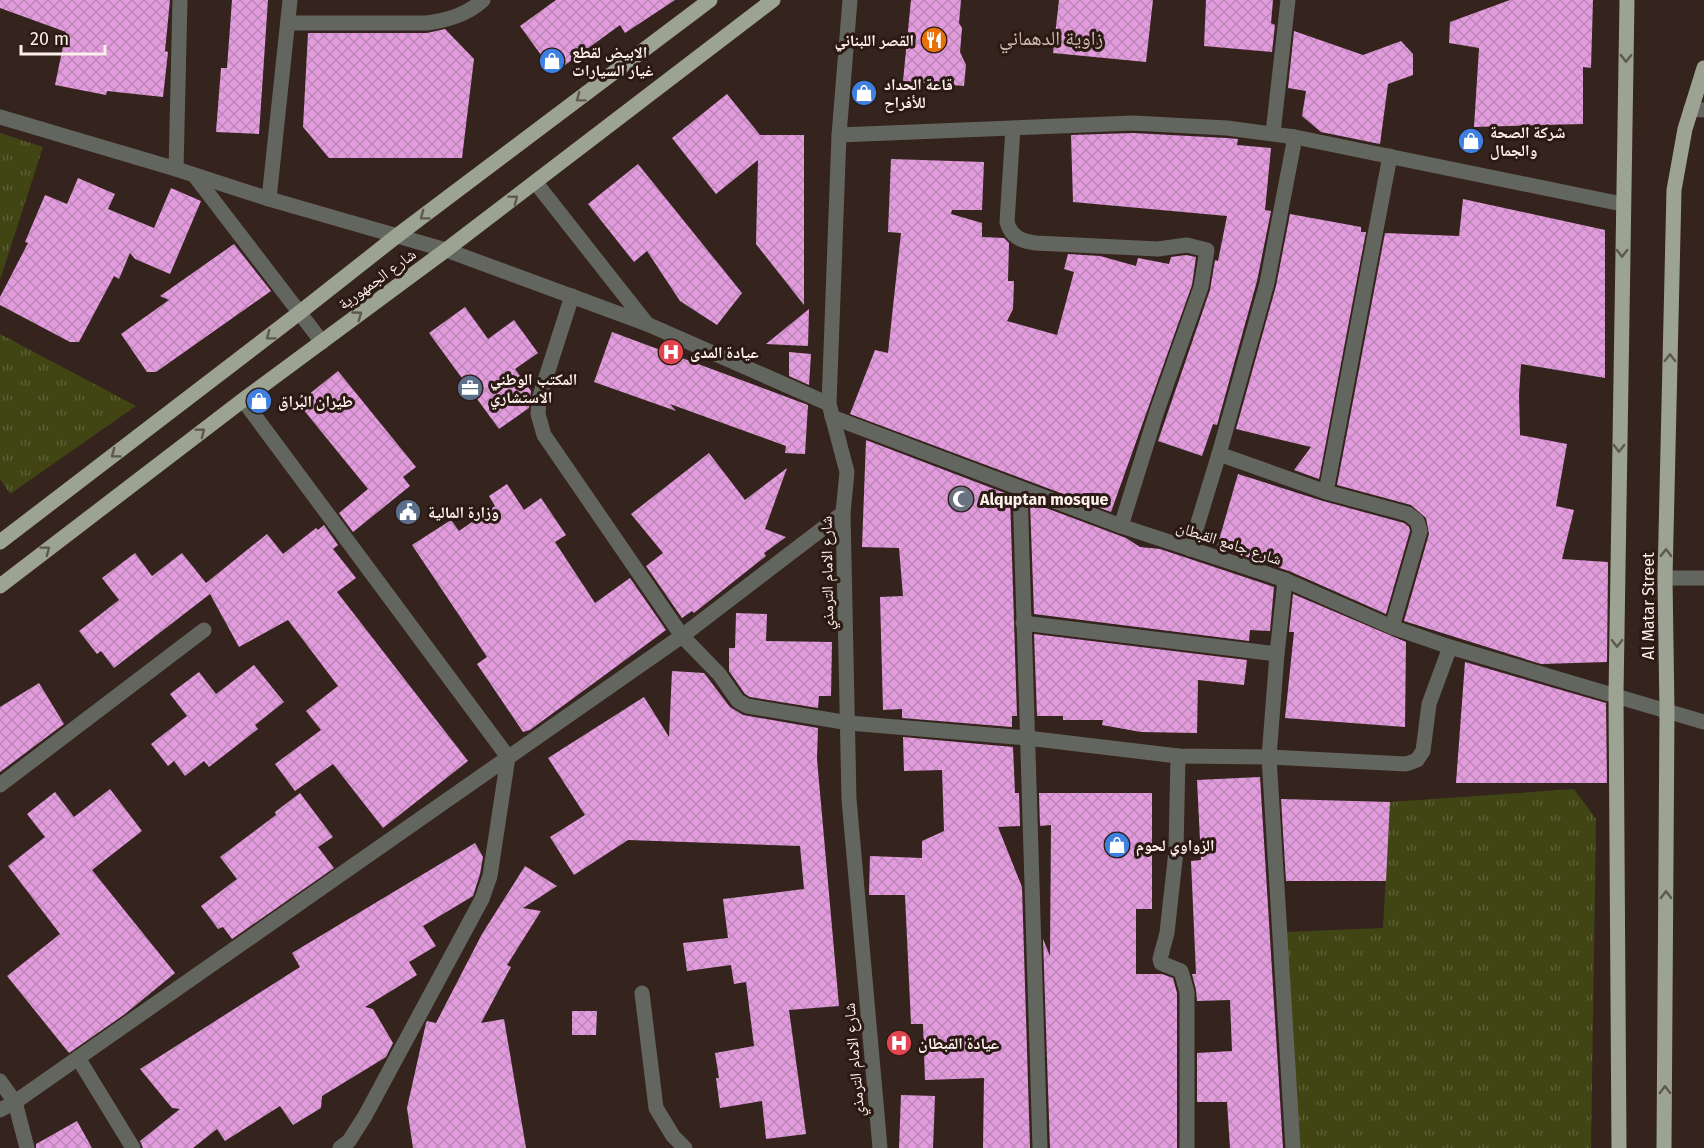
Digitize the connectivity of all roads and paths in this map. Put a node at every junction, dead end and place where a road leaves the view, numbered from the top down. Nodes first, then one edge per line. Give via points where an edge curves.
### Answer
1 (180, 0) edge
2 (290, 0) edge
3 (483, 0) edge
4 (710, 0) edge
5 (773, 0) edge
6 (850, 0) edge
7 (1288, 0) edge
8 (1627, 0) edge
9 (288, 23) junction
10 (1704, 68) edge
11 (1698, 110) edge
12 (0, 117) edge
13 (1013, 128) junction
14 (1273, 133) junction
15 (839, 135) junction
16 (1295, 137) junction
17 (1390, 156) junction
18 (176, 169) junction
19 (194, 175) junction
20 (536, 183) junction
21 (269, 199) junction
22 (1622, 204) junction
23 (398, 235) junction
24 (446, 250) junction
25 (572, 296) junction
26 (299, 313) junction
27 (648, 324) junction
28 (322, 342) junction
29 (243, 400) junction
30 (830, 410) junction
31 (1219, 454) junction
32 (1020, 488) junction
33 (1326, 492) junction
34 (843, 513) junction
35 (1121, 526) junction
36 (0, 542) edge
37 (1190, 549) junction
38 (1665, 578) junction
39 (1704, 578) edge
40 (1285, 580) junction
41 (0, 586) edge
42 (1023, 623) junction
43 (1392, 627) junction
44 (204, 630) dead end
45 (682, 636) junction
46 (1450, 647) junction
47 (1277, 654) junction
48 (1616, 695) junction
49 (1667, 711) junction
50 (1704, 722) edge
51 (849, 723) junction
52 (1027, 738) junction
53 (1178, 756) junction
54 (1269, 757) junction
55 (508, 758) junction
56 (0, 785) edge
57 (642, 993) dead end
58 (78, 1058) junction
59 (0, 1082) edge
60 (15, 1102) junction
61 (0, 1110) edge
62 (27, 1148) edge
63 (133, 1148) edge
64 (340, 1148) edge
65 (685, 1148) edge
66 (880, 1148) edge
67 (1040, 1148) edge
68 (1187, 1148) edge
69 (1293, 1148) edge
70 (1619, 1148) edge
71 (1664, 1148) edge

1 - 18 street
2 - 9 street
3 - 9 street via 463,14 427,23
4 -> 23 main road, شارع الجمهورية
5 - 20 main road, شارع الجمهورية
6 - 15 street, شارع الامام الترمذي
7 - 14 street
8 -> 22 main road
9 - 21 street
10 - 11 main road, Al Matar Street
38 -> 11 main road, Al Matar Street via 1674,190 1684,129
12 - 18 street, شارع جامع القبطان
13 - 14 street via 1133,123
13 - 15 street
13 - 35 street via 1007,222 1020,240 1158,249 1186,245 1207,250 1201,287
14 - 16 street
15 - 30 street, شارع الامام الترمذي
16 - 17 street
16 - 31 street via 1267,283
17 - 22 street
17 - 33 street
18 - 19 street, شارع جامع القبطان
19 - 21 street, شارع جامع القبطان
19 - 26 street
24 -> 20 main road, شارع الجمهورية
20 - 27 street
21 - 23 street, شارع جامع القبطان
22 -> 48 main road
23 - 24 street, شارع جامع القبطان
23 - 26 main road, شارع الجمهورية
24 - 25 street, شارع جامع القبطان
28 -> 24 main road, شارع الجمهورية
25 - 27 street, شارع جامع القبطان
25 - 45 street via 539,399 544,435
26 - 28 street
26 -> 36 main road, شارع الجمهورية
27 - 30 street, شارع جامع القبطان
28 - 29 main road, شارع الجمهورية
41 -> 29 main road, شارع الجمهورية
29 - 55 street
30 - 32 street, شارع جامع القبطان
30 - 34 street, شارع الامام الترمذي via 847,472
31 - 33 street
31 - 37 street
32 - 35 street, شارع جامع القبطان
32 - 42 street
33 - 43 street via 1392,508 1417,520 1420,531
34 - 45 street
34 - 51 street, شارع الامام الترمذي
35 - 37 street, شارع جامع القبطان
37 - 40 street, شارع جامع القبطان
38 - 39 street
38 - 49 main road, Al Matar Street
40 - 43 street, شارع جامع القبطان
40 - 47 street
42 - 47 street
42 - 52 street
43 - 46 street, شارع جامع القبطان
44 - 56 street
45 - 51 street via 719,674 738,701 747,706
45 - 55 street
46 - 48 street, شارع جامع القبطان
46 - 54 street via 1430,704 1424,746 1417,760 1399,764
47 - 54 street
48 - 49 street, شارع جامع القبطان
48 - 70 main road
49 - 50 street, شارع جامع القبطان
71 -> 49 main road, Al Matar Street
51 - 52 street
51 - 66 street, شارع الامام الترمذي via 849,799
52 - 53 street
52 - 67 street
53 - 54 street
53 - 68 street via 1176,851 1167,933 1160,959 1181,971 1186,992
54 - 69 street
55 - 58 street
55 - 64 street via 490,876 482,899 365,1116
57 - 65 street via 656,1108 665,1126
58 - 60 street
58 - 63 street
59 - 60 street
60 - 61 street
60 - 62 street

